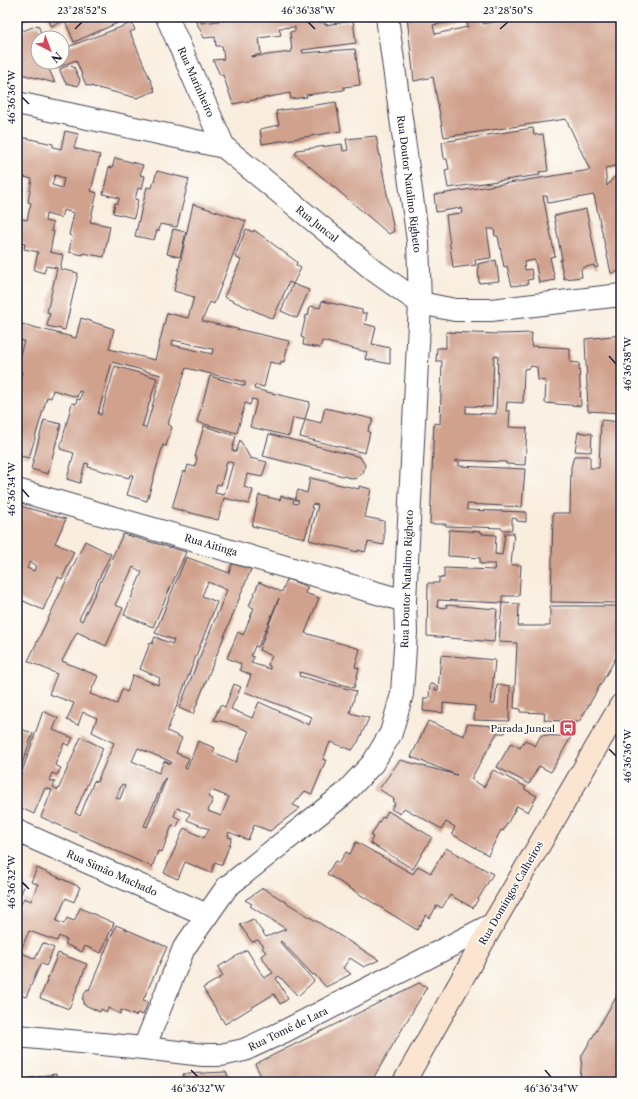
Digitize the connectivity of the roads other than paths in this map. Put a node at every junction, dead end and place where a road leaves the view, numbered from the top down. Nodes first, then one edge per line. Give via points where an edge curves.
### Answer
1 (168, 17) edge
2 (387, 17) edge
3 (17, 103) edge
4 (224, 147) junction
5 (621, 295) edge
6 (420, 303) junction
7 (17, 490) edge
8 (405, 601) junction
9 (621, 705) edge
10 (17, 831) edge
11 (207, 915) junction
12 (493, 924) junction
13 (17, 1036) edge
14 (144, 1048) junction
15 (404, 1082) edge

1 - 4 street, Rua Marinheiro
2 - 6 street, Rua Doutor Natalino Righeto via 418,241
3 - 4 street, Rua Juncal
4 - 6 street, Rua Juncal via 376,272
5 - 6 street, Rua Juncal via 491,310 455,310
6 - 8 street, Rua Doutor Natalino Righeto
7 - 8 street, Rua Aitinga
8 - 11 street, Rua Doutor Natalino Righeto via 402,694 391,733 373,763 344,794 227,887
9 - 12 main road, Rua Domingos Calheiros
10 - 11 street, Rua Simão Machado
11 - 14 street, Rua Doutor Natalino Righeto via 184,948
12 - 14 street, Rua Tomé de Lara via 244,1050 221,1055 203,1055
12 - 15 main road, Rua Domingos Calheiros
13 - 14 street, Rua Tomé de Lara

